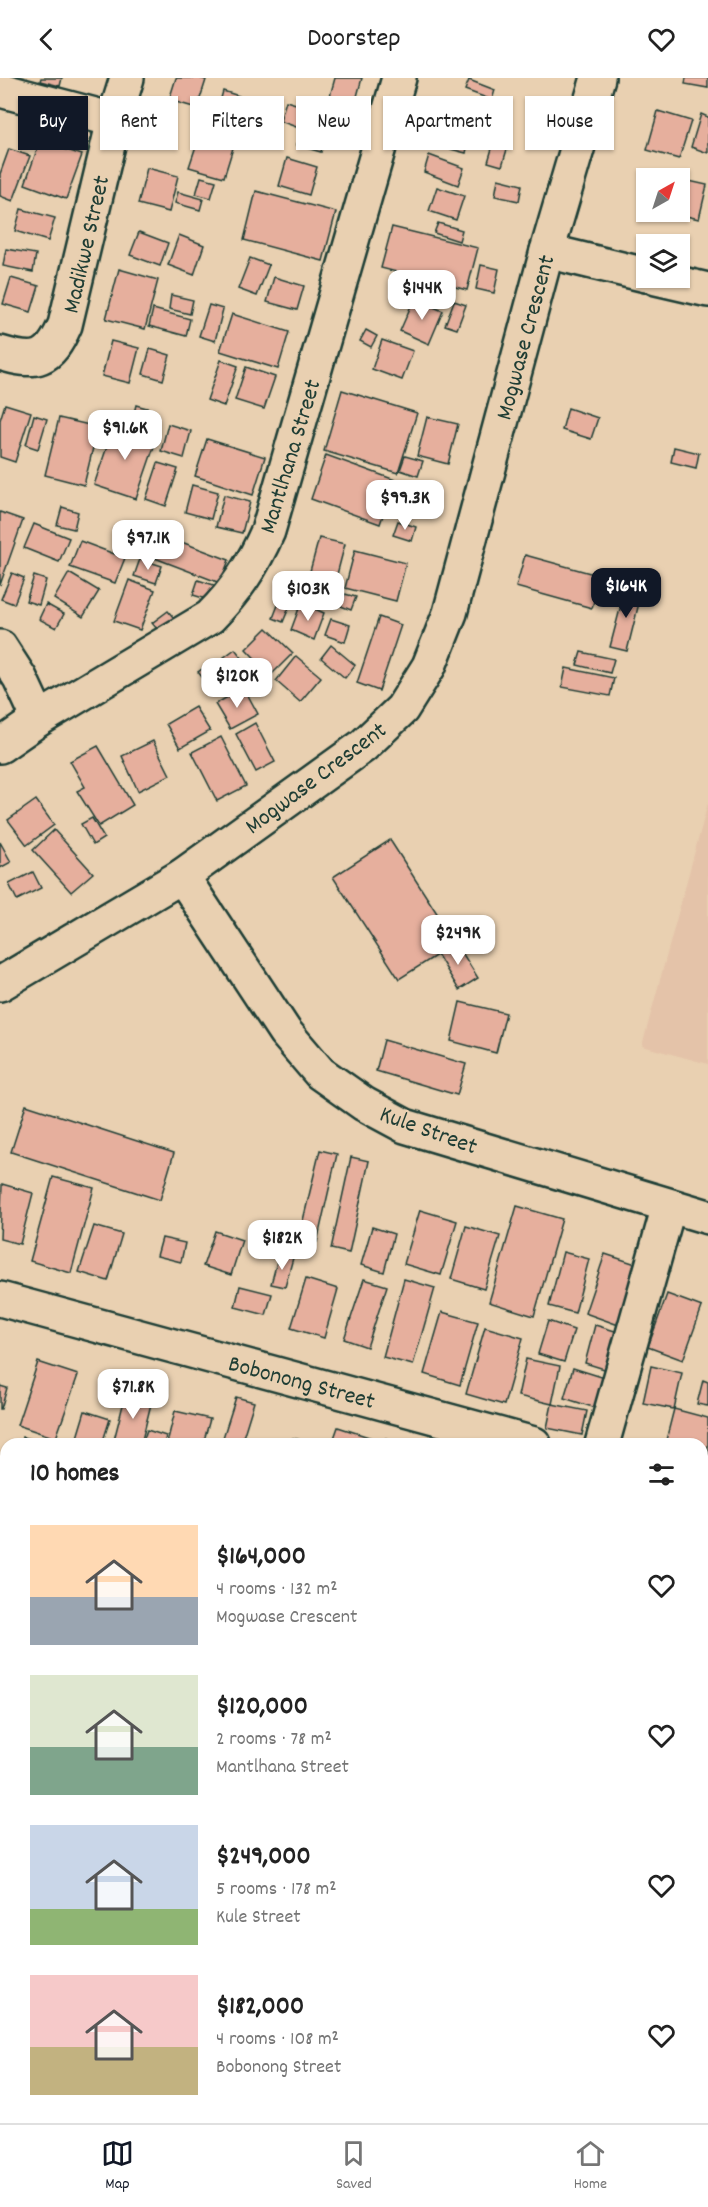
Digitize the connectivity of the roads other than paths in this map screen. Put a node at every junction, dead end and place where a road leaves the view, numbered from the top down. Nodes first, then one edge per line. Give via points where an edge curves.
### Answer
1 (127, 78) edge
2 (399, 78) edge
3 (598, 78) edge
4 (0, 90) edge
5 (121, 96) edge
6 (100, 116) edge
7 (107, 150) edge
8 (548, 251) junction
9 (636, 273) edge
10 (690, 286) edge
11 (708, 290) edge
12 (0, 353) edge
13 (0, 647) edge
14 (39, 719) junction
15 (0, 746) edge
16 (182, 876) junction
17 (0, 984) edge
18 (669, 1206) junction
19 (708, 1217) edge
20 (0, 1299) edge
21 (512, 1438) edge
22 (604, 1438) edge

1 - 5 street, Madikwe Street
2 - 14 street, Mantlhana Street via 258,555 231,596 210,617
3 - 8 street, Mogwase Crescent
4 - 6 street
7 - 12 street, Madikwe Street via 65,325 58,340 47,353 35,359
8 - 9 street
8 - 16 street, Mogwase Crescent via 450,613 429,666 402,709 363,746
10 - 11 street
13 - 14 street
14 - 15 street, Mantlhana Street
16 - 17 street, Mogwase Crescent
16 - 18 street, Kule Street via 285,1032 320,1073 364,1104 405,1126
18 - 19 street, Kule Street
18 - 22 street
20 - 21 street, Bobonong Street

